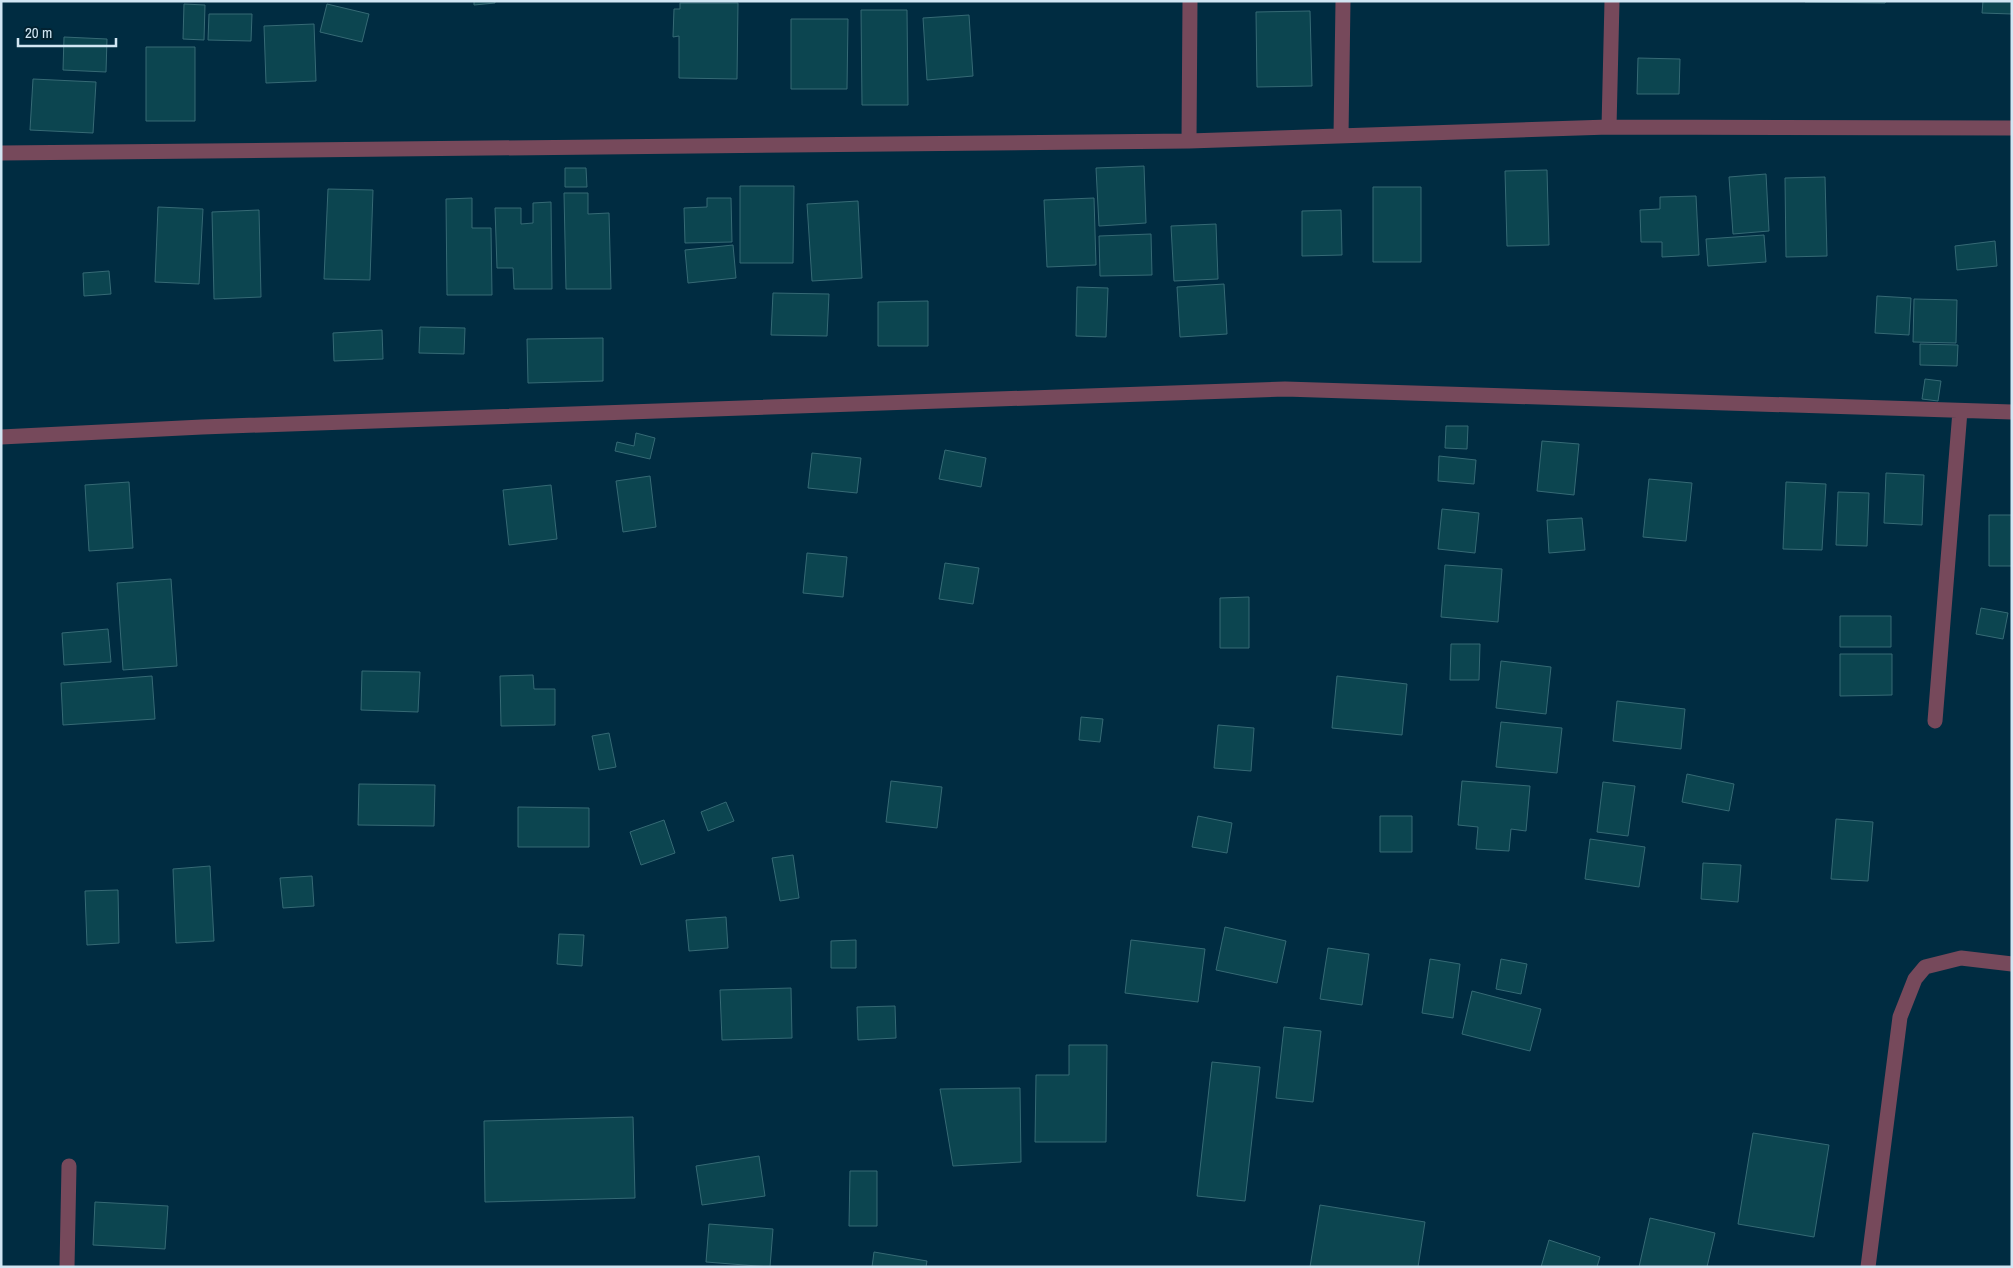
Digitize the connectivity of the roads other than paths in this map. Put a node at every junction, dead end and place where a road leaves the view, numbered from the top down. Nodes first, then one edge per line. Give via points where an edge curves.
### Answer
1 (1190, 1) edge
2 (1343, 1) edge
3 (1612, 1) edge
4 (1609, 127) junction
5 (2012, 128) edge
6 (1341, 136) junction
7 (1189, 141) junction
8 (1, 153) edge
9 (1960, 410) junction
10 (2012, 412) edge
11 (1, 437) edge
12 (1936, 721) dead end
13 (2012, 964) edge
14 (69, 1166) dead end
15 (67, 1267) edge
16 (1868, 1267) edge

1 - 7 street
2 - 6 street
3 - 4 street
4 - 5 street
4 - 6 street
6 - 7 street
7 - 8 street
9 - 10 street
9 - 11 street via 1285,389 222,426
9 - 12 street
13 - 16 street via 1961,958 1926,967 1915,979 1900,1017
14 - 15 street

